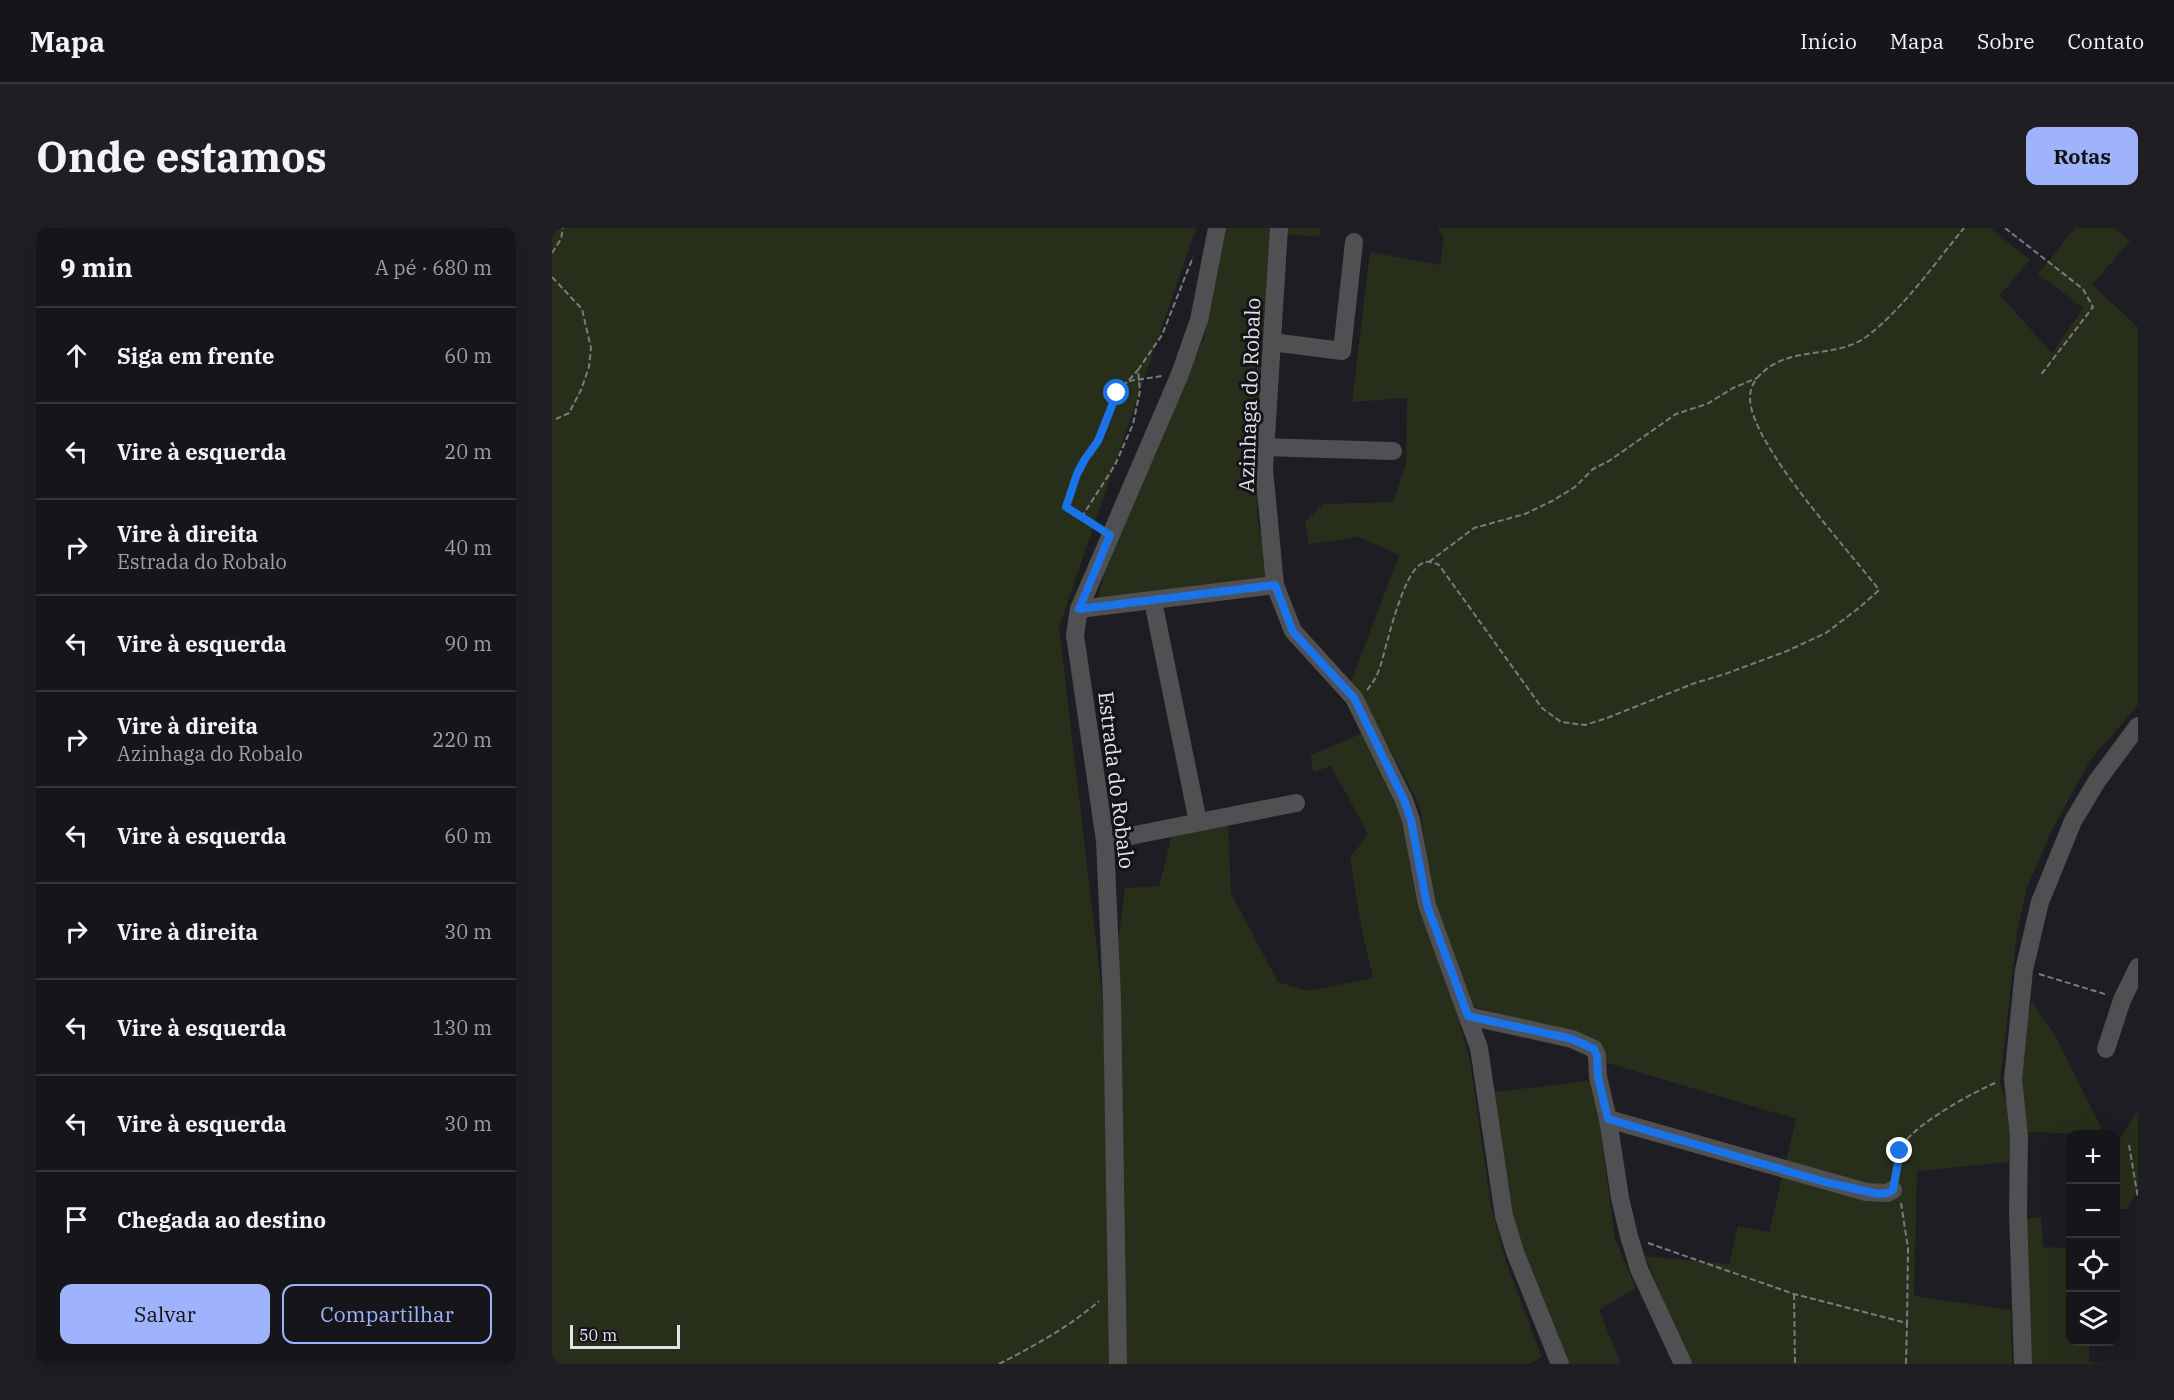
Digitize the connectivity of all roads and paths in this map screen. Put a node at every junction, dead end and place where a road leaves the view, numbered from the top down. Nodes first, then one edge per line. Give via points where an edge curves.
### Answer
1 (563, 228) edge
2 (1217, 228) edge
3 (1279, 228) edge
4 (1964, 228) edge
5 (2005, 228) edge
6 (1354, 242) dead end
7 (552, 253) edge
8 (1195, 254) dead end
9 (552, 277) edge
10 (1272, 342) junction
11 (1138, 370) junction
12 (1180, 374) junction
13 (2040, 376) dead end
14 (1757, 378) junction
15 (1139, 379) junction
16 (1128, 381) junction
17 (556, 419) dead end
18 (1265, 447) junction
19 (1393, 451) dead end
20 (1081, 518) junction
21 (1110, 535) junction
22 (1429, 562) junction
23 (1275, 585) junction
24 (1154, 601) junction
25 (1079, 609) junction
26 (1354, 698) junction
27 (2138, 726) edge
28 (1296, 803) dead end
29 (1198, 822) junction
30 (1105, 841) junction
31 (2138, 967) edge
32 (2024, 970) junction
33 (2122, 1000) junction
34 (1468, 1016) junction
35 (2106, 1049) dead end
36 (2013, 1079) junction
37 (1608, 1119) junction
38 (2129, 1144) dead end
39 (1893, 1190) junction
40 (2138, 1198) edge
41 (1629, 1236) junction
42 (1118, 1285) junction
43 (1794, 1294) junction
44 (1906, 1323) junction
45 (999, 1364) edge
46 (1118, 1364) edge
47 (1560, 1364) edge
48 (1683, 1364) edge
49 (1795, 1364) edge
50 (1906, 1364) edge
51 (2023, 1364) edge

1 - 7 path
2 - 12 street, Estrada do Robalo via 1199,320
3 - 10 street, Azinhaga do Robalo
4 - 14 path via 1869,336 1827,352 1791,356
5 - 13 path via 2083,289 2093,307
6 - 10 street via 1342,351
8 - 11 path via 1162,334
9 - 17 path via 582,309 591,348 581,390 569,413
10 - 18 street, Azinhaga do Robalo
11 - 15 path
11 - 16 path
12 - 15 path
12 - 21 street, Estrada do Robalo
14 - 22 path via 1707,404 1676,414 1552,501 1525,514 1474,528
14 - 22 path via 1750,400 1767,445 1879,590 1826,633 1607,718 1585,724 1561,722 1542,708 1439,565
15 - 16 path
15 - 20 path via 1133,424 1115,465
16 - 20 path via 1117,393 1098,441 1070,490 1066,507
18 - 19 street
18 - 23 street, Azinhaga do Robalo
20 - 21 path
21 - 25 street, Estrada do Robalo
22 - 26 path via 1417,567 1403,593 1373,683
23 - 24 street
23 - 26 street, Azinhaga do Robalo via 1293,632
24 - 25 street
24 - 29 street
25 - 30 street, Estrada do Robalo via 1075,635
26 - 34 street, Azinhaga do Robalo via 1404,800 1427,905
27 - 32 street via 2073,821 2040,902
28 - 29 street
29 - 30 street
30 - 42 street, Estrada do Robalo
31 - 33 street
32 - 33 path
32 - 36 street
33 - 35 street
34 - 37 street via 1572,1039 1594,1049
34 - 47 street, Azinhaga do Robalo via 1479,1048 1504,1216
36 - 39 path via 1991,1084 1910,1136 1900,1151
36 - 51 street via 2019,1136
37 - 39 street via 1845,1187 1878,1194
37 - 41 street
38 - 40 path
39 - 44 path via 1902,1206 1908,1248
41 - 43 path
41 - 48 street via 1639,1269
42 - 45 path via 1065,1327
42 - 46 street, Estrada do Robalo
43 - 44 path
43 - 49 path
44 - 50 path

